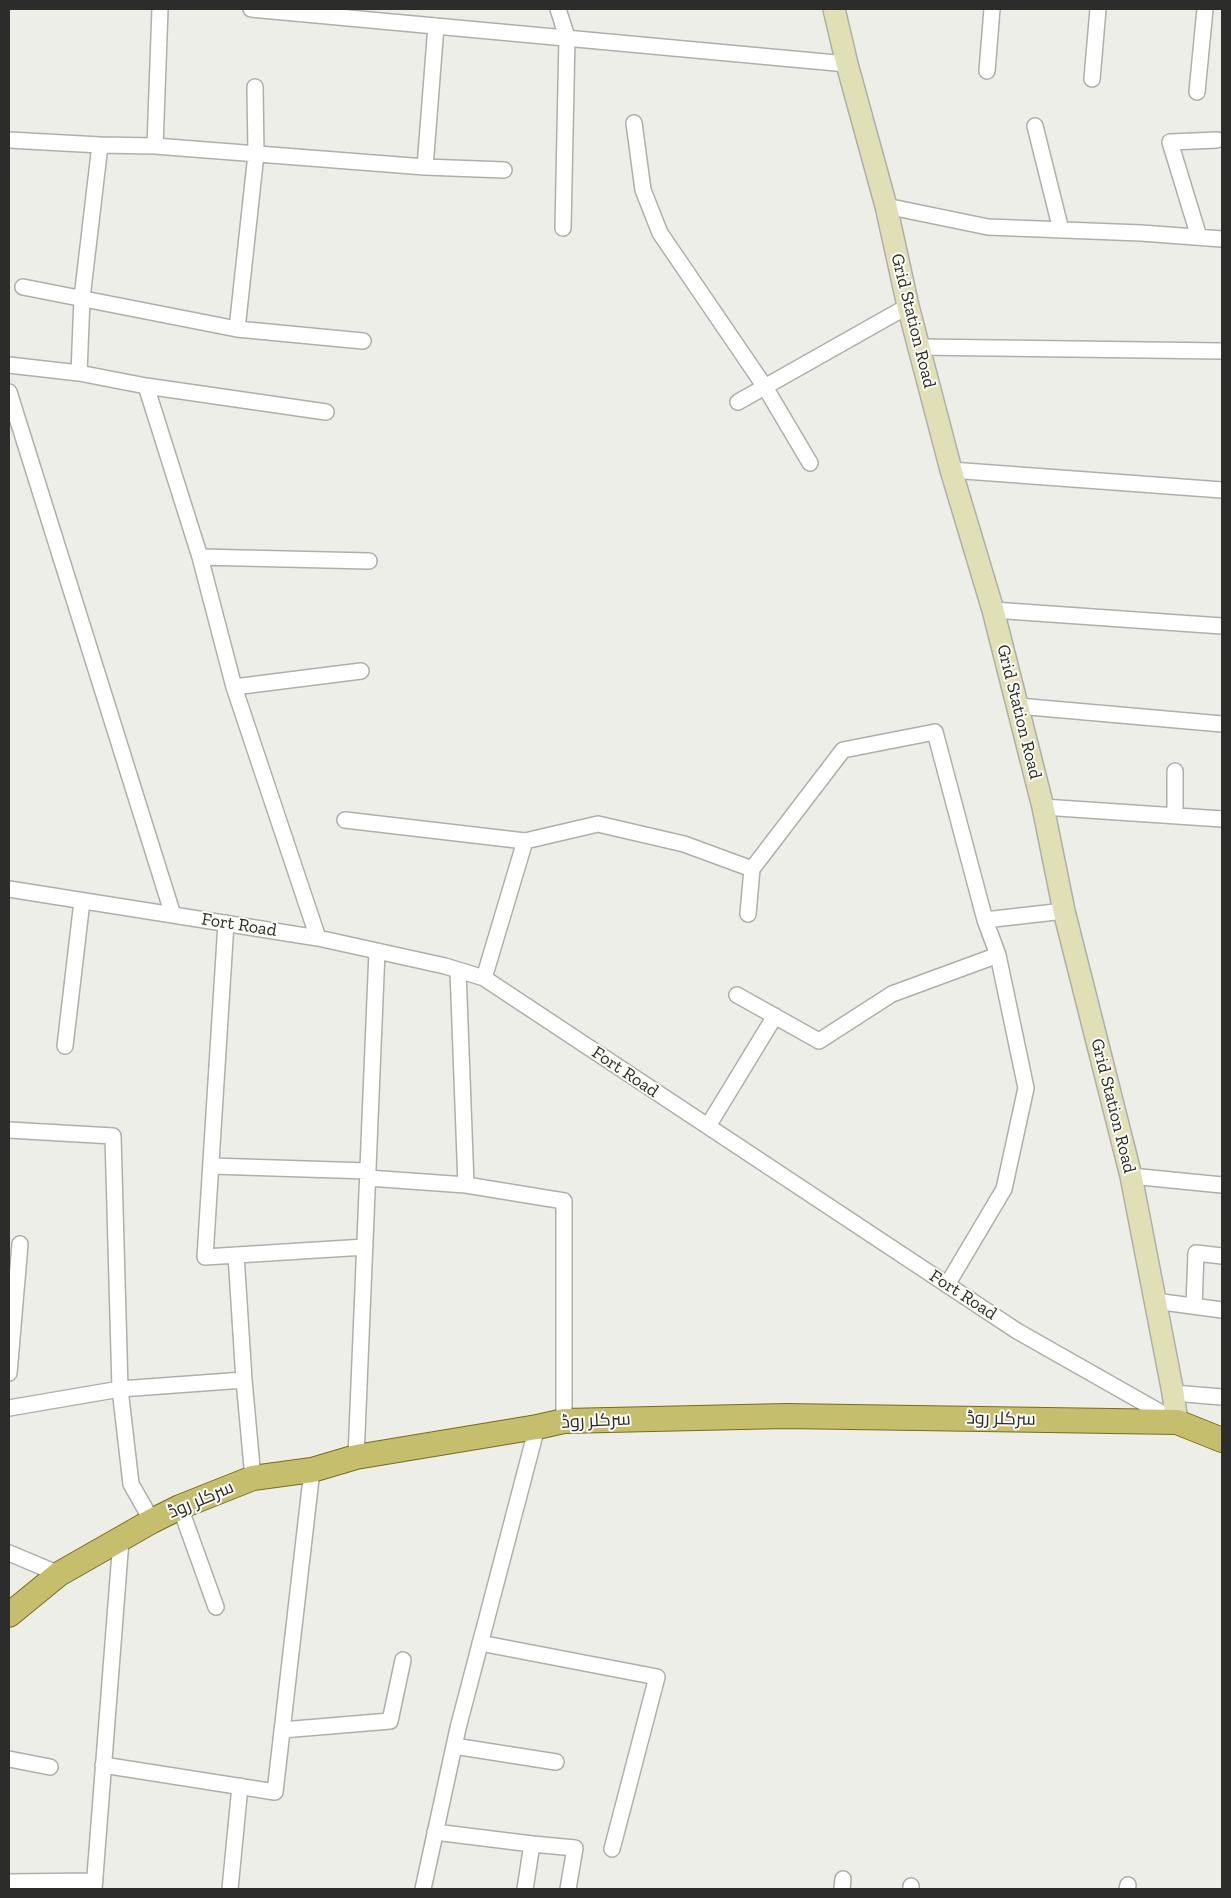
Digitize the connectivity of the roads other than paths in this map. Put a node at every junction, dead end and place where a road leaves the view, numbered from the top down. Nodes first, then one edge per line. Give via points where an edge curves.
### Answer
1 (160, 9) edge
2 (252, 9) edge
3 (558, 9) edge
4 (834, 9) edge
5 (992, 9) edge
6 (1098, 9) edge
7 (1206, 9) edge
8 (328, 13) edge
9 (436, 26) junction
10 (567, 37) junction
11 (847, 64) junction
12 (988, 71) dead end
13 (1092, 79) dead end
14 (255, 87) dead end
15 (1197, 92) dead end
16 (634, 123) dead end
17 (1035, 126) dead end
18 (9, 140) edge
19 (1217, 140) dead end
20 (100, 145) junction
21 (155, 146) junction
22 (256, 154) junction
23 (426, 167) junction
24 (504, 170) dead end
25 (886, 206) junction
26 (563, 228) dead end
27 (1061, 230) junction
28 (1199, 237) junction
29 (1222, 238) edge
30 (23, 287) dead end
31 (82, 298) junction
32 (908, 306) junction
33 (237, 329) junction
34 (363, 341) dead end
35 (918, 347) junction
36 (1222, 351) edge
37 (9, 365) edge
38 (80, 373) junction
39 (146, 386) junction
40 (766, 387) junction
41 (9, 392) edge
42 (738, 402) dead end
43 (326, 412) dead end
44 (810, 462) dead end
45 (952, 470) junction
46 (1222, 490) edge
47 (200, 557) junction
48 (369, 561) dead end
49 (993, 610) junction
50 (1222, 626) edge
51 (361, 671) dead end
52 (234, 687) junction
53 (1018, 706) junction
54 (1222, 724) edge
55 (1175, 771) dead end
56 (1043, 807) junction
57 (1175, 816) junction
58 (1222, 819) edge
59 (345, 820) dead end
60 (525, 841) junction
61 (752, 869) junction
62 (9, 890) edge
63 (82, 901) junction
64 (1064, 911) junction
65 (748, 914) dead end
66 (173, 915) junction
67 (985, 920) junction
68 (226, 923) junction
69 (318, 938) junction
70 (377, 950) junction
71 (998, 955) junction
72 (458, 970) junction
73 (484, 978) junction
74 (737, 995) dead end
75 (775, 1016) junction
76 (65, 1046) dead end
77 (708, 1126) junction
78 (9, 1130) edge
79 (212, 1166) junction
80 (368, 1174) junction
81 (1130, 1176) junction
82 (466, 1185) junction
83 (1222, 1185) edge
84 (20, 1244) dead end
85 (365, 1247) junction
86 (236, 1255) junction
87 (1222, 1256) edge
88 (947, 1285) junction
89 (1155, 1301) junction
90 (1194, 1306) junction
91 (1222, 1310) edge
92 (9, 1373) edge
93 (244, 1380) junction
94 (120, 1389) junction
95 (1173, 1393) junction
96 (1222, 1397) edge
97 (9, 1408) edge
98 (564, 1421) junction
99 (1177, 1422) junction
100 (537, 1427) junction
101 (1222, 1440) edge
102 (356, 1457) junction
103 (312, 1470) junction
104 (253, 1478) junction
105 (180, 1508) junction
106 (152, 1521) junction
107 (121, 1540) junction
108 (9, 1554) edge
109 (60, 1574) junction
110 (216, 1607) dead end
111 (9, 1615) edge
112 (480, 1643) junction
113 (403, 1660) dead end
114 (282, 1730) junction
115 (454, 1746) junction
116 (9, 1759) edge
117 (556, 1762) dead end
118 (103, 1765) junction
119 (50, 1767) dead end
120 (240, 1786) junction
121 (436, 1832) junction
122 (532, 1844) junction
123 (612, 1849) dead end
124 (9, 1882) edge
125 (95, 1885) edge
126 (230, 1889) edge
127 (423, 1889) edge
128 (525, 1889) edge
129 (568, 1889) edge

1 - 21 street
2 - 8 street
3 - 10 street
4 - 11 main road, Grid Station Road
5 - 12 street
6 - 13 street
7 - 15 street
8 - 9 street
9 - 10 street
9 - 23 street
10 - 11 street
10 - 26 street
11 - 25 main road, Grid Station Road
14 - 22 street
16 - 40 street via 643,190 660,233
17 - 27 street
18 - 20 street
19 - 28 street via 1170,142
20 - 21 street
20 - 31 street
21 - 22 street
22 - 23 street
22 - 33 street
23 - 24 street
25 - 27 street via 988,226
25 - 32 main road, Grid Station Road
27 - 28 street
28 - 29 street
30 - 31 street
31 - 33 street
31 - 38 street
32 - 35 main road, Grid Station Road
32 - 40 street
33 - 34 street
35 - 36 street
35 - 45 main road, Grid Station Road
37 - 38 street
38 - 39 street
39 - 43 street
39 - 47 street
40 - 42 street
40 - 44 street
41 - 66 street
45 - 46 street
45 - 49 main road, Grid Station Road
47 - 48 street
47 - 52 street
49 - 50 street
49 - 53 main road, Grid Station Road
51 - 52 street
52 - 69 street
53 - 54 street
53 - 56 main road, Grid Station Road
55 - 57 street
56 - 57 street
56 - 64 main road, Grid Station Road
57 - 58 street
59 - 60 street
60 - 61 street via 598,824 684,844
60 - 73 street
61 - 65 street
61 - 67 street via 843,750 934,732
62 - 63 street, Fort Road
63 - 66 street, Fort Road
63 - 76 street
64 - 67 street
64 - 81 main road, Grid Station Road
66 - 68 street, Fort Road
67 - 71 street
68 - 69 street, Fort Road
68 - 79 street
69 - 70 street, Fort Road
70 - 72 street, Fort Road
70 - 80 street
71 - 75 street via 892,994 819,1041
71 - 88 street via 1026,1088 1004,1189
72 - 73 street, Fort Road
72 - 82 street
73 - 77 street, Fort Road
74 - 75 street
75 - 77 street
77 - 88 street, Fort Road
78 - 94 street via 113,1136
79 - 80 street
79 - 86 street via 205,1257
80 - 82 street
80 - 85 street
81 - 83 street
81 - 89 main road, Grid Station Road
82 - 98 street via 564,1201
84 - 92 street
85 - 86 street
85 - 102 street
86 - 93 street
87 - 90 street via 1196,1253
88 - 99 street, Fort Road via 1017,1331
89 - 90 street
89 - 95 main road, Grid Station Road
90 - 91 street
93 - 94 street
93 - 104 street
94 - 97 street
94 - 106 street via 131,1484
95 - 96 street
95 - 99 main road, Grid Station Road
98 - 99 main road, سرکلر روڈ via 786,1416
98 - 100 main road, سرکلر روڈ
99 - 101 main road, سرکلر روڈ
100 - 102 main road, سرکلر روڈ
100 - 112 street
102 - 103 main road, سرکلر روڈ
103 - 104 main road, سرکلر روڈ
103 - 114 street
104 - 105 main road, سرکلر روڈ
105 - 106 main road, سرکلر روڈ
105 - 110 street
106 - 107 main road, سرکلر روڈ
107 - 109 main road, سرکلر روڈ
107 - 118 street
108 - 109 street
109 - 111 main road, سرکلر روڈ
112 - 115 street
112 - 123 street via 657,1677
113 - 114 street via 390,1721
114 - 120 street via 275,1792
115 - 117 street
115 - 121 street
116 - 119 street
118 - 120 street
118 - 125 street
120 - 126 street
121 - 122 street
121 - 127 street
122 - 128 street
122 - 129 street via 575,1848
124 - 125 street

